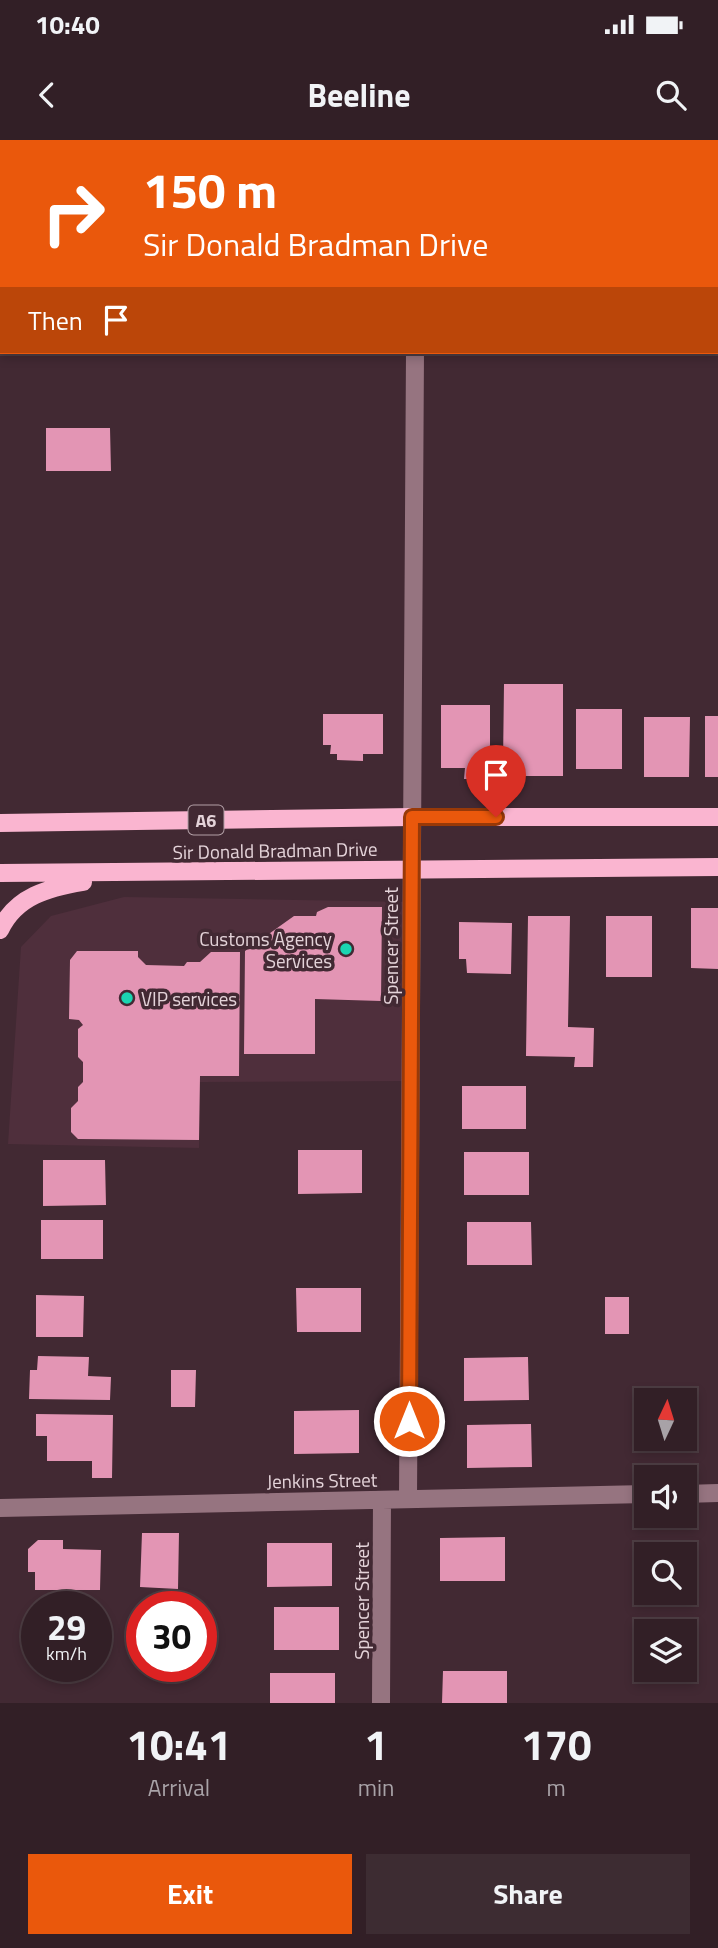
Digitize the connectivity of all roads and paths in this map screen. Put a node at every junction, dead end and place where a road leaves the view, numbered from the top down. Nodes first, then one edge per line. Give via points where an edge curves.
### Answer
1 (415, 354) edge
2 (412, 817) junction
3 (718, 817) edge
4 (0, 823) edge
5 (718, 867) edge
6 (411, 870) junction
7 (0, 873) edge
8 (134, 873) junction
9 (0, 930) edge
10 (718, 1493) edge
11 (634, 1494) edge
12 (697, 1494) edge
13 (408, 1499) junction
14 (382, 1500) junction
15 (0, 1508) edge
16 (381, 1703) edge

1 - 2 street, Spencer Street
2 - 3 main road, Sir Donald Bradman Drive / A6
2 - 4 main road, Sir Donald Bradman Drive / A6
2 - 6 street, Spencer Street
5 - 6 main road, Sir Donald Bradman Drive
6 - 8 main road, Sir Donald Bradman Drive
6 - 13 street, Spencer Street
7 - 8 main road, Sir Donald Bradman Drive
8 - 9 main road via 51,887 17,905
10 - 12 street
11 - 13 street, Jenkins Street
13 - 14 street, Jenkins Street
14 - 15 street, Jenkins Street
14 - 16 street, Spencer Street

